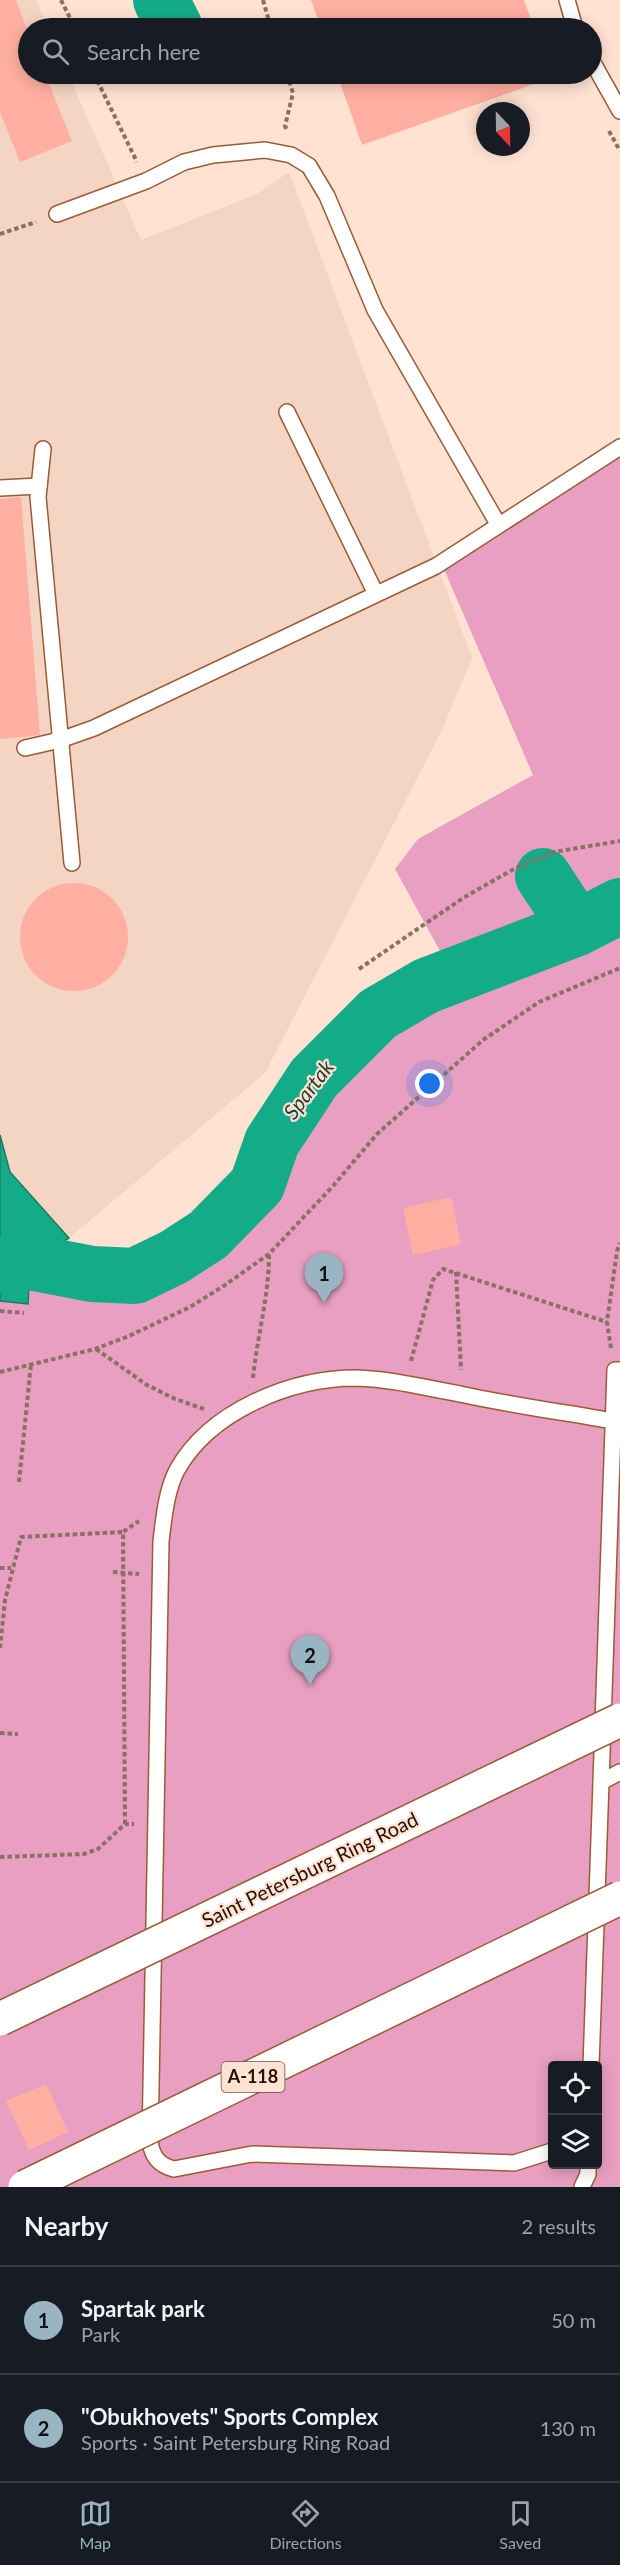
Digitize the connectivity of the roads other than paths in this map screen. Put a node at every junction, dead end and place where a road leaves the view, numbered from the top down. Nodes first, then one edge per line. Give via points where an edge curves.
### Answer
1 (567, 0) edge
2 (572, 18) edge
3 (602, 80) edge
4 (620, 111) edge
5 (57, 214) road end
6 (287, 412) dead end
7 (620, 447) edge
8 (43, 449) dead end
9 (39, 486) junction
10 (0, 488) edge
11 (498, 524) junction
12 (375, 594) junction
13 (60, 740) junction
14 (25, 748) dead end
15 (72, 863) dead end
16 (617, 1370) edge
17 (612, 1421) junction
18 (620, 1720) edge
19 (620, 1772) edge
20 (601, 1782) junction
21 (620, 1898) edge
22 (0, 2019) edge
23 (591, 2061) edge
24 (548, 2152) edge
25 (588, 2169) edge
26 (25, 2187) edge
27 (582, 2187) edge

1 - 2 lane
3 - 4 lane
5 - 11 lane via 146,181 184,162 240,151 266,150 291,155 309,166 327,196 375,310
6 - 12 lane
7 - 11 lane
8 - 9 lane
9 - 10 lane
9 - 13 lane
11 - 12 lane via 436,566
12 - 13 lane via 94,728
13 - 14 lane
13 - 15 lane
16 - 17 lane
17 - 20 lane
17 - 24 lane via 405,1382 356,1378 320,1381 254,1403 222,1420 195,1444 176,1471 166,1503 160,1575 152,2153 159,2162 174,2169 252,2154 514,2163
18 - 22 highway, Saint Petersburg Ring Road, bridge
19 - 20 lane
20 - 23 lane
21 - 26 highway, А-118, bridge
25 - 27 lane

